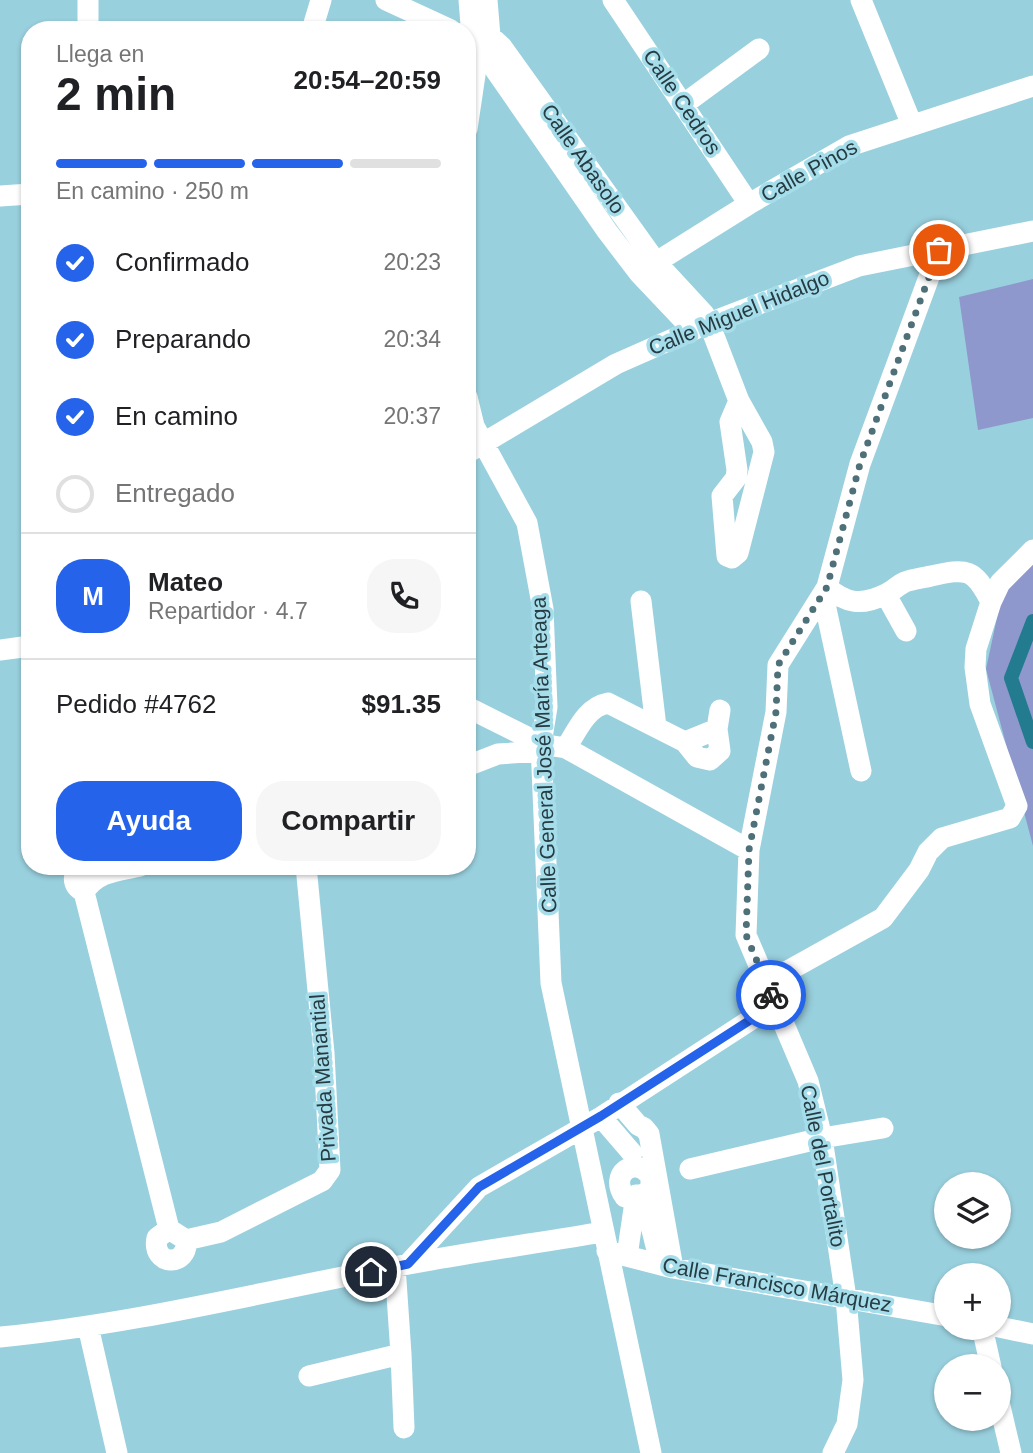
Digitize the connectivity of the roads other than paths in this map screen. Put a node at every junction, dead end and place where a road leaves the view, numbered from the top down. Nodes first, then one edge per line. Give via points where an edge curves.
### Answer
1 (88, 0) edge
2 (321, 0) edge
3 (386, 0) edge
4 (469, 0) edge
5 (487, 0) edge
6 (613, 0) edge
7 (861, 0) edge
8 (88, 21) edge
9 (315, 21) edge
10 (427, 21) edge
11 (472, 21) edge
12 (476, 46) edge
13 (759, 49) dead end
14 (1033, 86) edge
15 (684, 104) junction
16 (912, 125) junction
17 (21, 195) edge
18 (0, 196) edge
19 (749, 204) junction
20 (625, 219) junction
21 (607, 231) junction
22 (1033, 231) edge
23 (939, 250) junction
24 (648, 267) junction
25 (701, 326) junction
26 (739, 401) junction
27 (476, 447) edge
28 (476, 449) edge
29 (1033, 550) edge
30 (825, 591) junction
31 (886, 594) junction
32 (641, 601) dead end
33 (990, 602) junction
34 (906, 631) dead end
35 (21, 647) edge
36 (0, 650) edge
37 (476, 712) edge
38 (719, 720) dead end
39 (495, 722) junction
40 (656, 727) junction
41 (541, 748) junction
42 (566, 748) junction
43 (498, 754) junction
44 (476, 762) edge
45 (861, 771) dead end
46 (749, 850) junction
47 (307, 875) edge
48 (90, 876) edge
49 (766, 983) junction
50 (775, 1004) junction
51 (619, 1103) junction
52 (601, 1116) junction
53 (638, 1125) junction
54 (581, 1126) junction
55 (883, 1128) dead end
56 (822, 1138) junction
57 (630, 1164) junction
58 (690, 1169) dead end
59 (592, 1177) junction
60 (643, 1194) junction
61 (597, 1200) junction
62 (612, 1246) junction
63 (402, 1265) junction
64 (667, 1266) junction
65 (846, 1298) junction
66 (934, 1314) edge
67 (88, 1326) junction
68 (1011, 1329) edge
69 (1033, 1334) edge
70 (1, 1335) edge
71 (401, 1354) junction
72 (309, 1376) dead end
73 (404, 1428) dead end
74 (1006, 1431) edge
75 (117, 1453) edge
76 (651, 1453) edge
77 (833, 1453) edge
78 (1011, 1453) edge

1 - 8 street
2 - 9 street
3 - 10 street
4 - 11 street
5 - 12 street
6 - 15 street, Calle Cedros
7 - 16 street
12 - 20 street, Calle Abasolo
12 - 21 street, Calle Abasolo
13 - 15 street
14 - 16 street, Calle Pinos
15 - 19 street, Calle Cedros
16 - 19 street, Calle Pinos via 849,146
17 - 18 street
19 - 24 street, Calle Pinos
20 - 21 street
20 - 24 street, Calle Abasolo
21 - 24 street, Calle Abasolo
22 - 23 street, Calle Miguel Hidalgo
23 - 25 street, Calle Miguel Hidalgo via 859,266
23 - 30 street, Calle del Portalito via 860,464
24 - 25 street, Calle Abasolo
25 - 26 street, Calle Abasolo
25 - 27 street, Calle Miguel Hidalgo via 616,364
26 - 26 street, Calle Abasolo via 764,452 738,554 732,558 727,556 722,496 736,478 730,422
28 - 41 street, Calle General José María Arteaga via 527,523 543,609 547,707
29 - 33 street via 1000,583
30 - 31 street via 856,602
30 - 45 street
30 - 46 street, Calle del Portalito via 778,665 776,712
31 - 33 street via 904,582 955,571 981,581
31 - 34 street
32 - 40 street
33 - 49 street via 975,667 980,704 1017,806 1015,812 1010,818 942,838 883,918
35 - 36 street
37 - 39 street
38 - 40 street via 685,742
39 - 41 street
39 - 43 street via 493,744
40 - 42 street via 608,704 599,705 591,709
41 - 42 street
41 - 43 street
41 - 54 street, Calle General José María Arteaga via 551,983
42 - 46 street
43 - 44 street
46 - 49 street, Calle del Portalito via 746,935
47 - 48 street, Privada Manantial via 330,1170 322,1181 221,1232 178,1234
49 - 50 street, Calle del Portalito
50 - 51 street
50 - 56 street, Calle del Portalito via 808,1081
51 - 52 street
51 - 53 street
52 - 54 street
52 - 57 street
53 - 57 street
53 - 60 street via 649,1134
54 - 59 street, Calle General José María Arteaga
54 - 63 street via 479,1187
55 - 56 street
56 - 58 street
56 - 65 street, Calle del Portalito
57 - 59 street
57 - 60 street via 651,1177
57 - 60 street via 620,1176 620,1187
59 - 61 street, Calle General José María Arteaga
60 - 61 street
60 - 62 street
60 - 64 street
61 - 62 street, Calle General José María Arteaga
62 - 63 street
62 - 64 street, Calle Francisco Márquez
62 - 76 street, Calle General José María Arteaga
63 - 67 street
63 - 71 street
64 - 65 street, Calle Francisco Márquez
65 - 66 street, Calle Francisco Márquez
65 - 77 street, Calle del Portalito via 853,1380 847,1424
67 - 70 street
67 - 75 street
68 - 69 street
71 - 72 street
71 - 73 street
74 - 78 street

